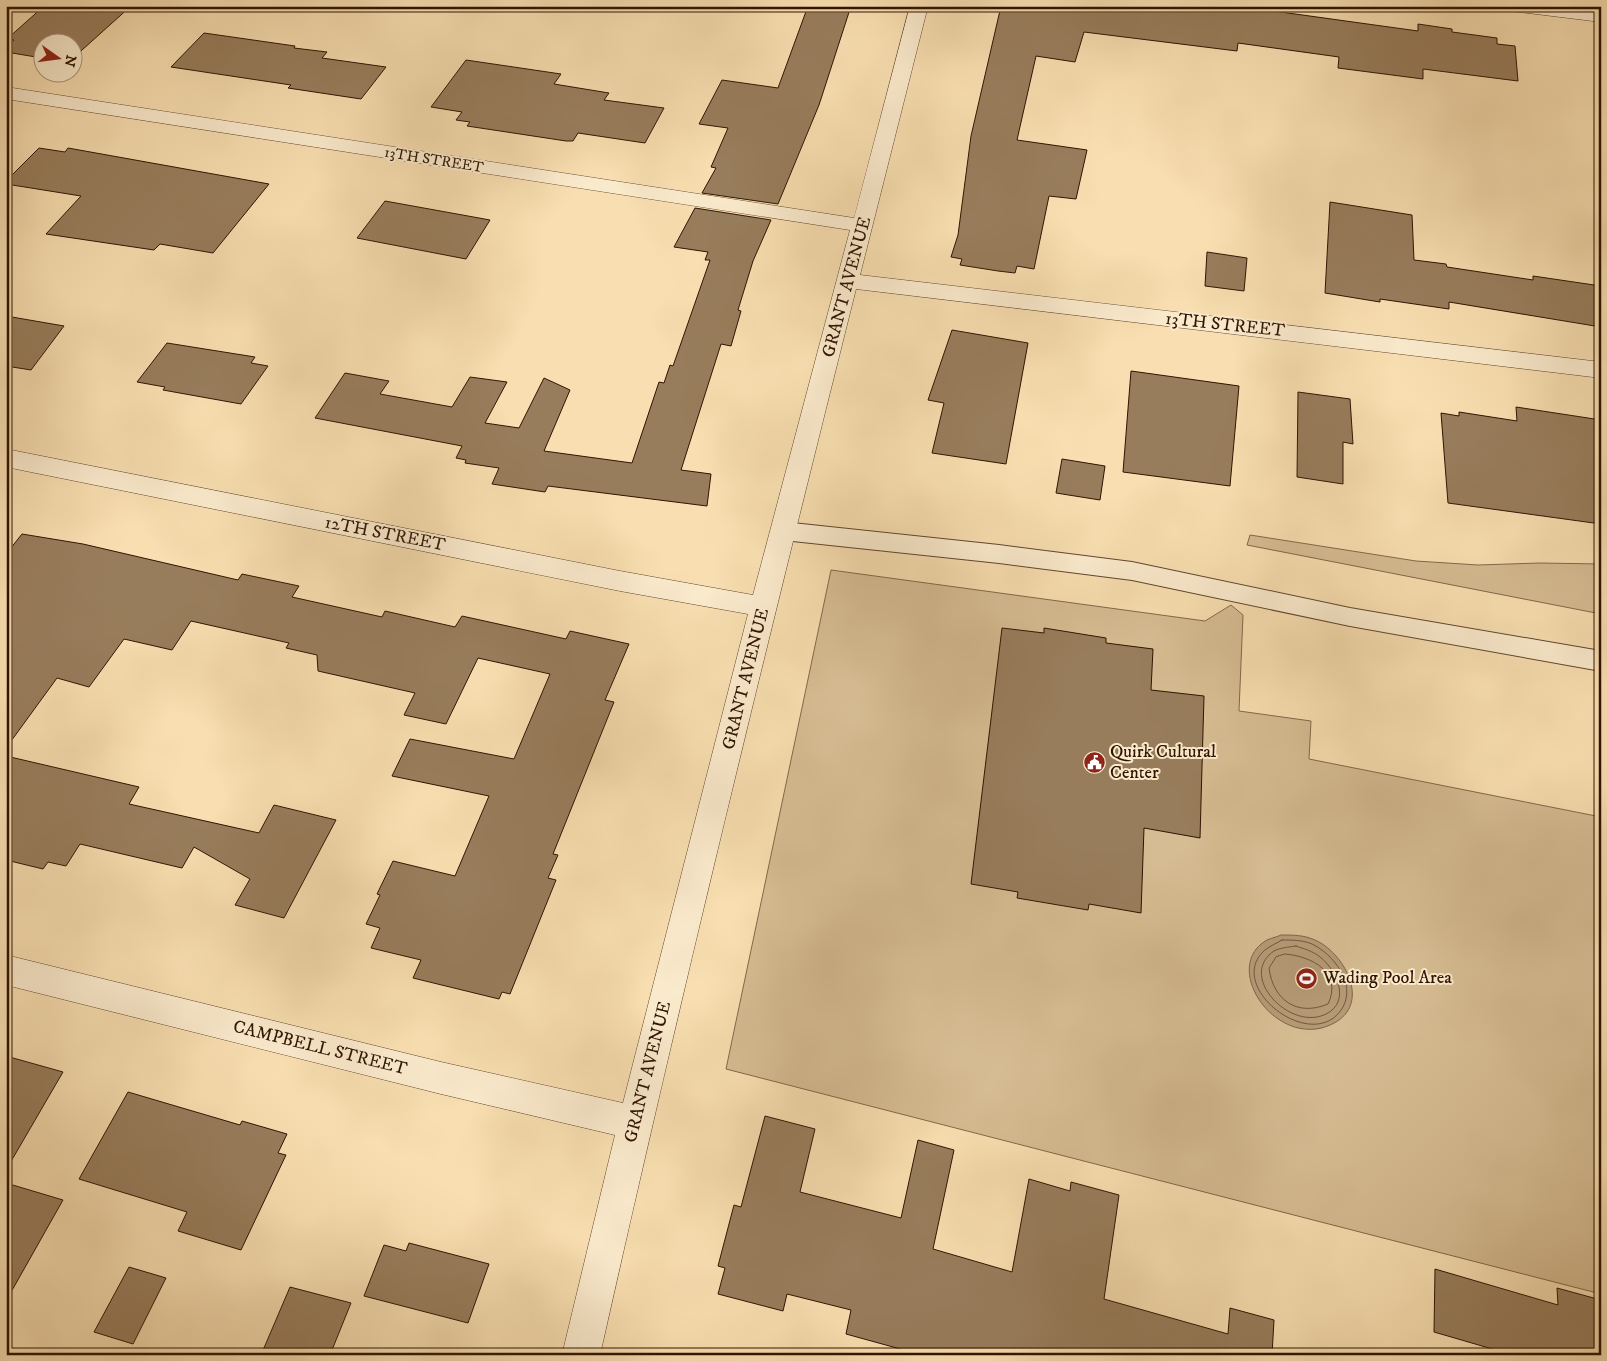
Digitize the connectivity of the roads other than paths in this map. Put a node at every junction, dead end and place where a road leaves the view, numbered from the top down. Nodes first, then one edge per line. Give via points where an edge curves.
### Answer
1 (919, 6) edge
2 (1511, 6) edge
3 (1601, 17) edge
4 (6, 93) edge
5 (863, 226) junction
6 (848, 281) junction
7 (1601, 370) edge
8 (6, 458) edge
9 (783, 531) junction
10 (763, 607) junction
11 (1601, 661) edge
12 (6, 970) edge
13 (635, 1123) junction
14 (581, 1355) edge

1 - 5 street, GRANT AVENUE
2 - 3 street
4 - 5 street, 13TH STREET
5 - 6 street, GRANT AVENUE
6 - 7 street, 13TH STREET
6 - 9 street, GRANT AVENUE
8 - 10 street, 12TH STREET
9 - 10 street, GRANT AVENUE
9 - 11 lane via 1132,571 1350,617
10 - 13 street, GRANT AVENUE
12 - 13 street, CAMPBELL STREET
13 - 14 street, GRANT AVENUE

